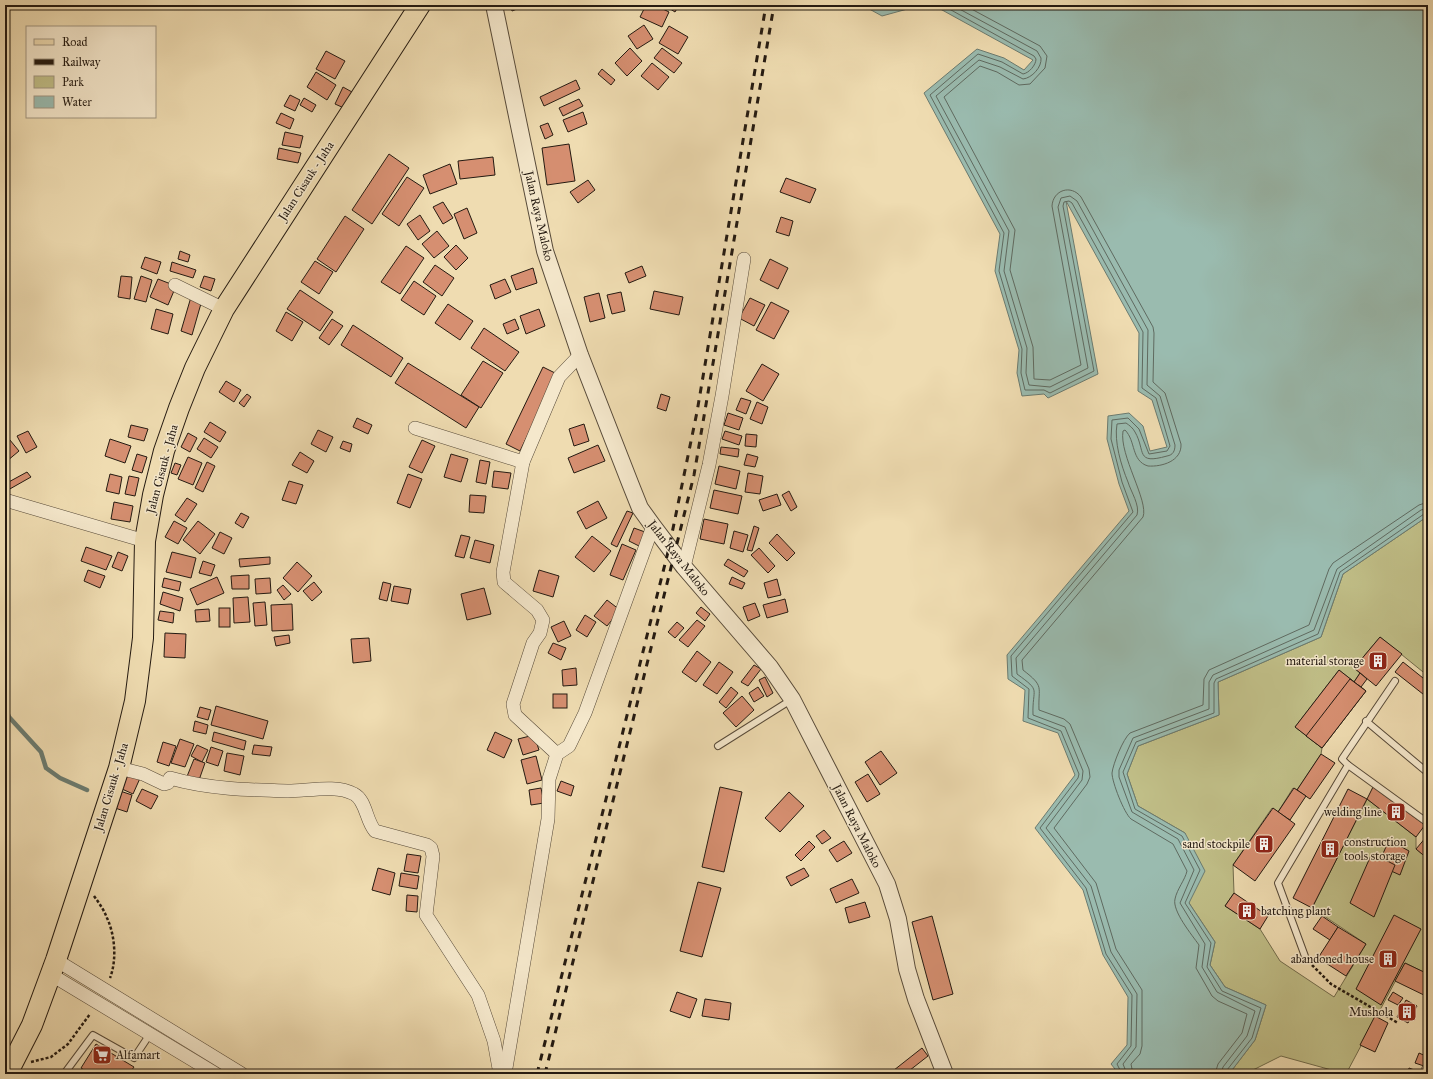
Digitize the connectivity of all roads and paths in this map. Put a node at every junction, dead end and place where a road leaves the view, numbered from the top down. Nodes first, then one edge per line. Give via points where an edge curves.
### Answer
1 (420, 5) edge
2 (494, 5) edge
3 (744, 259) dead end
4 (175, 285) dead end
5 (224, 309) junction
6 (580, 355) junction
7 (415, 428) dead end
8 (523, 462) junction
9 (5, 500) edge
10 (652, 526) junction
11 (145, 541) junction
12 (684, 567) junction
13 (1395, 681) dead end
14 (792, 700) junction
15 (1366, 721) junction
16 (718, 746) dead end
17 (558, 754) junction
18 (1348, 765) junction
19 (119, 768) junction
20 (1428, 773) edge
21 (1428, 823) edge
22 (93, 895) dead end
23 (1306, 959) joint
24 (53, 967) junction
25 (106, 990) junction
26 (98, 1003) junction
27 (1398, 1023) dead end
28 (150, 1034) junction
29 (10, 1068) edge
30 (224, 1069) edge
31 (1428, 1070) edge
32 (64, 1074) edge
33 (216, 1074) edge
34 (242, 1074) edge
35 (500, 1074) edge
36 (505, 1074) edge
37 (944, 1074) edge
38 (1427, 1074) edge

1 - 5 main road, Jalan Cisauk - Jaha
2 - 6 street, Jalan Raya Maloko via 545,251
3 - 12 street via 722,396
4 - 5 street
5 - 11 main road, Jalan Cisauk - Jaha via 195,368 164,451
6 - 8 street via 559,377
6 - 10 street, Jalan Raya Maloko via 640,508
7 - 8 street
8 - 17 street via 503,572 504,582 537,610 543,620 513,704 515,714
9 - 11 street
10 - 12 street, Jalan Raya Maloko
10 - 17 street via 588,708 568,746
11 - 19 main road, Jalan Cisauk - Jaha via 142,646 136,702
12 - 14 street, Jalan Raya Maloko via 770,667
13 - 15 lane
14 - 16 lane
14 - 37 street, Jalan Raya Maloko via 887,884 898,919 907,969
15 - 18 lane via 1342,759
15 - 20 lane
17 - 36 street via 549,780 548,819
18 - 21 lane
18 - 23 lane via 1278,883
19 - 24 main road, Jalan Cisauk - Jaha
19 - 35 street via 143,774 164,784 168,783 170,778 222,788 347,791 358,797 375,830 428,845 433,856 426,915 478,995 494,1041
22 - 25 path via 108,918 113,937 114,961
23 - 27 path via 1331,984
24 - 25 street
24 - 26 street
24 - 29 main road, Jalan Cisauk - Jaha via 32,1025
25 - 30 street
26 - 28 street
26 - 29 path via 68,1044 51,1057
28 - 32 lane via 134,1058 93,1035
28 - 33 street
30 - 34 street
31 - 38 street

